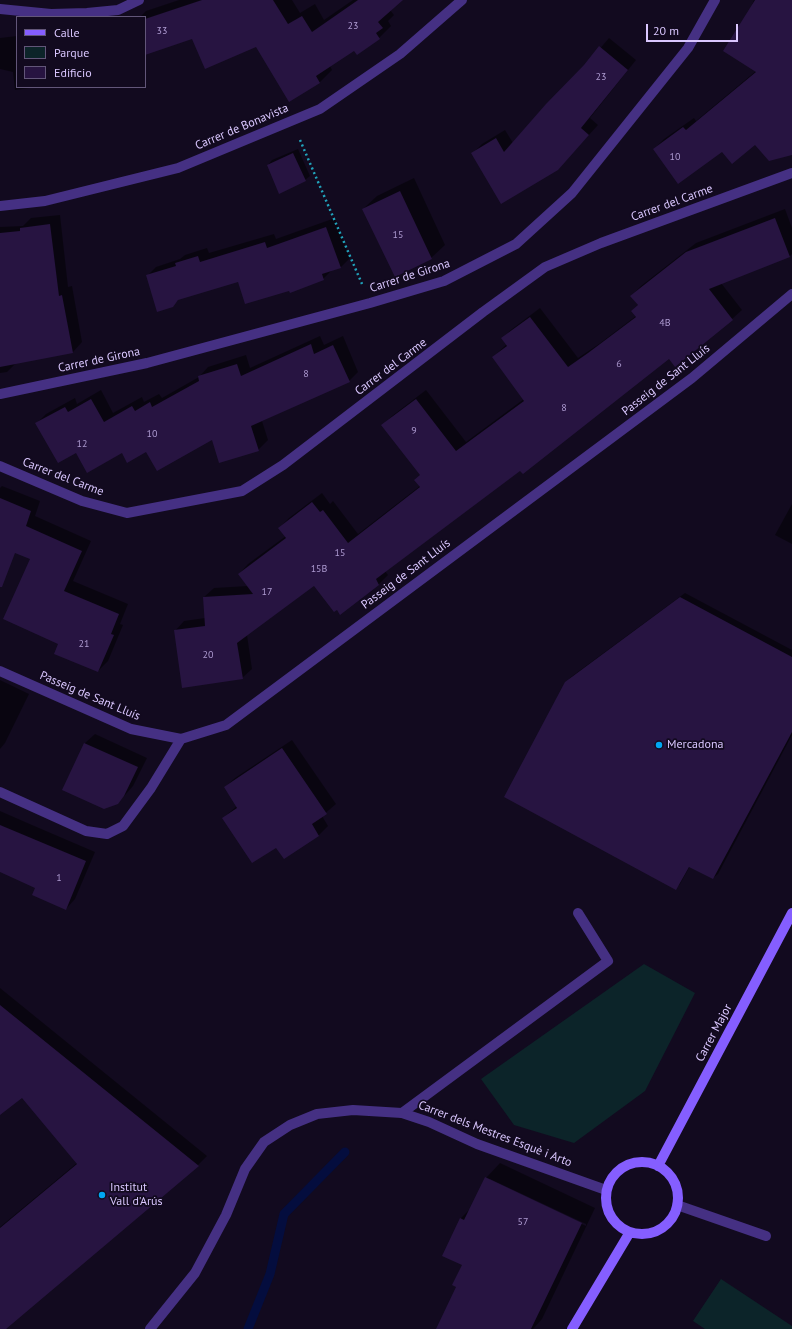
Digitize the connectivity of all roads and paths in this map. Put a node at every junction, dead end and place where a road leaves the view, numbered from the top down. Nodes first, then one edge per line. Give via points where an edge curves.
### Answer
1 (140, 0) edge
2 (462, 0) edge
3 (715, 0) edge
4 (0, 9) edge
5 (292, 121) junction
6 (792, 173) edge
7 (0, 206) edge
8 (792, 294) edge
9 (370, 303) junction
10 (0, 394) edge
11 (0, 466) edge
12 (0, 671) edge
13 (181, 740) junction
14 (0, 792) edge
15 (578, 913) dead end
16 (792, 913) edge
17 (402, 1113) junction
18 (658, 1166) junction
19 (606, 1190) junction
20 (677, 1205) junction
21 (630, 1232) junction
22 (766, 1236) dead end
23 (150, 1329) edge
24 (572, 1329) edge

1 - 4 street via 118,10 87,13 51,14
2 - 5 street, Carrer de Bonavista via 400,54 320,109
3 - 9 street, Carrer de Girona via 688,48 572,193 516,244 444,281
5 - 7 street, Carrer de Bonavista via 178,168 45,202
5 - 9 path
6 - 11 street, Carrer del Carme via 602,243 545,267 284,465 242,491 127,513 82,501
8 - 13 street, Passeig de Sant Lluís via 686,382 226,725
9 - 10 street, Carrer de Girona via 147,363
12 - 13 street, Passeig de Sant Lluís via 131,729
13 - 14 street via 123,826 107,834 86,831
15 - 17 street via 608,961
16 - 18 street, Carrer Major
17 - 19 street, Carrer dels Mestres Esquè i Arto via 430,1122 477,1144
17 - 23 street, Carrer dels Mestres Esquè i Arto via 353,1110 317,1114 290,1124 264,1142 245,1169 226,1214 195,1273
18 - 19 street via 647,1162 633,1162 622,1167 612,1177
18 - 20 street via 670,1173 675,1181 679,1194
19 - 21 street via 605,1204 609,1216 616,1224
20 - 21 street via 671,1218 653,1233
20 - 22 street
21 - 24 street

